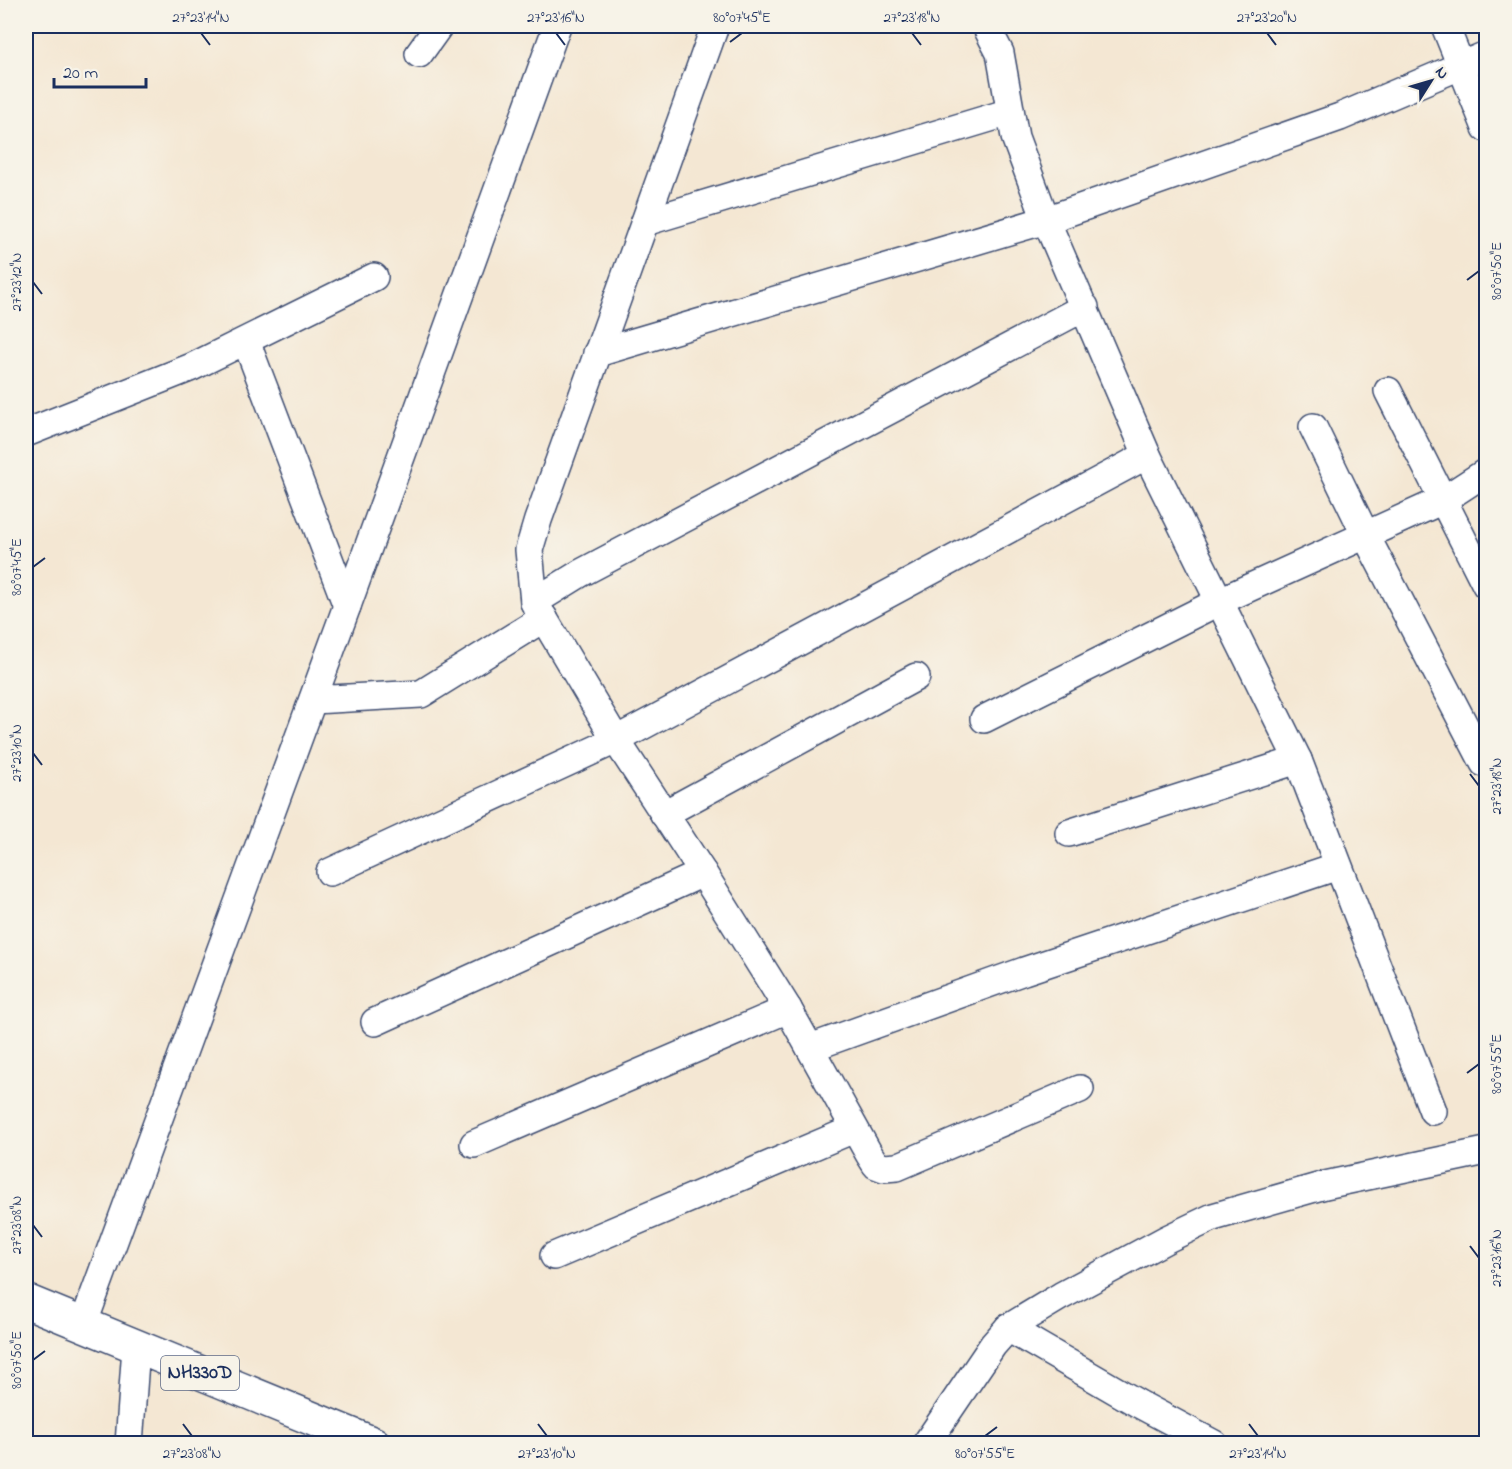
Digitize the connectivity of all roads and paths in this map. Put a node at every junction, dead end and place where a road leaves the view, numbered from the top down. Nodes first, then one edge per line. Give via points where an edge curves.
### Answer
1 (439, 26) edge
2 (557, 26) edge
3 (715, 26) edge
4 (986, 26) edge
5 (1445, 26) edge
6 (419, 54) dead end
7 (1486, 55) edge
8 (1461, 65) junction
9 (1010, 112) junction
10 (1486, 128) edge
11 (1046, 220) junction
12 (645, 222) junction
13 (374, 278) dead end
14 (1085, 307) junction
15 (246, 341) junction
16 (597, 353) junction
17 (1388, 391) dead end
18 (1313, 426) dead end
19 (26, 433) edge
20 (1147, 455) junction
21 (1486, 472) edge
22 (1443, 500) junction
23 (1366, 536) junction
24 (1486, 585) edge
25 (1220, 602) junction
26 (347, 606) junction
27 (539, 610) junction
28 (916, 677) dead end
29 (313, 700) junction
30 (984, 719) dead end
31 (616, 740) junction
32 (1298, 760) junction
33 (1484, 763) dead end
34 (664, 814) junction
35 (1069, 833) dead end
36 (1338, 866) junction
37 (330, 872) dead end
38 (703, 873) junction
39 (788, 1009) junction
40 (375, 1022) dead end
41 (810, 1048) junction
42 (1080, 1089) dead end
43 (1433, 1111) dead end
44 (854, 1129) junction
45 (474, 1144) dead end
46 (1486, 1151) edge
47 (554, 1256) dead end
48 (26, 1301) edge
49 (83, 1325) junction
50 (1008, 1328) junction
51 (136, 1347) junction
52 (129, 1443) edge
53 (374, 1443) edge
54 (926, 1443) edge
55 (1214, 1443) edge

1 - 6 street
2 - 26 street
3 - 12 street
4 - 9 street via 1000,53
5 - 8 street
7 - 8 street
8 - 10 street
8 - 11 street via 1340,117
9 - 11 street via 1022,159
9 - 12 street
11 - 14 street
11 - 16 street
12 - 16 street
13 - 15 street
14 - 20 street
14 - 27 street via 581,573
15 - 19 street via 192,368
15 - 26 street
16 - 27 street via 529,550
17 - 22 street
18 - 23 street
20 - 25 street
20 - 31 street
21 - 22 street
22 - 23 street
22 - 24 street
23 - 25 street
23 - 33 street
25 - 30 street
25 - 32 street
26 - 29 street
27 - 29 street via 421,694
27 - 31 street
28 - 34 street
29 - 49 street
31 - 34 street
31 - 37 street
32 - 35 street
32 - 36 street
34 - 38 street
36 - 41 street via 1024,971
36 - 43 street
38 - 39 street
38 - 40 street
39 - 41 street
39 - 45 street
41 - 44 street
42 - 44 street via 897,1167 876,1165
44 - 47 street
46 - 50 street via 1325,1185 1213,1217
48 - 49 highway, NH330D
49 - 51 highway, NH330D
50 - 54 street
50 - 55 street
51 - 52 street
51 - 53 highway, NH330D

